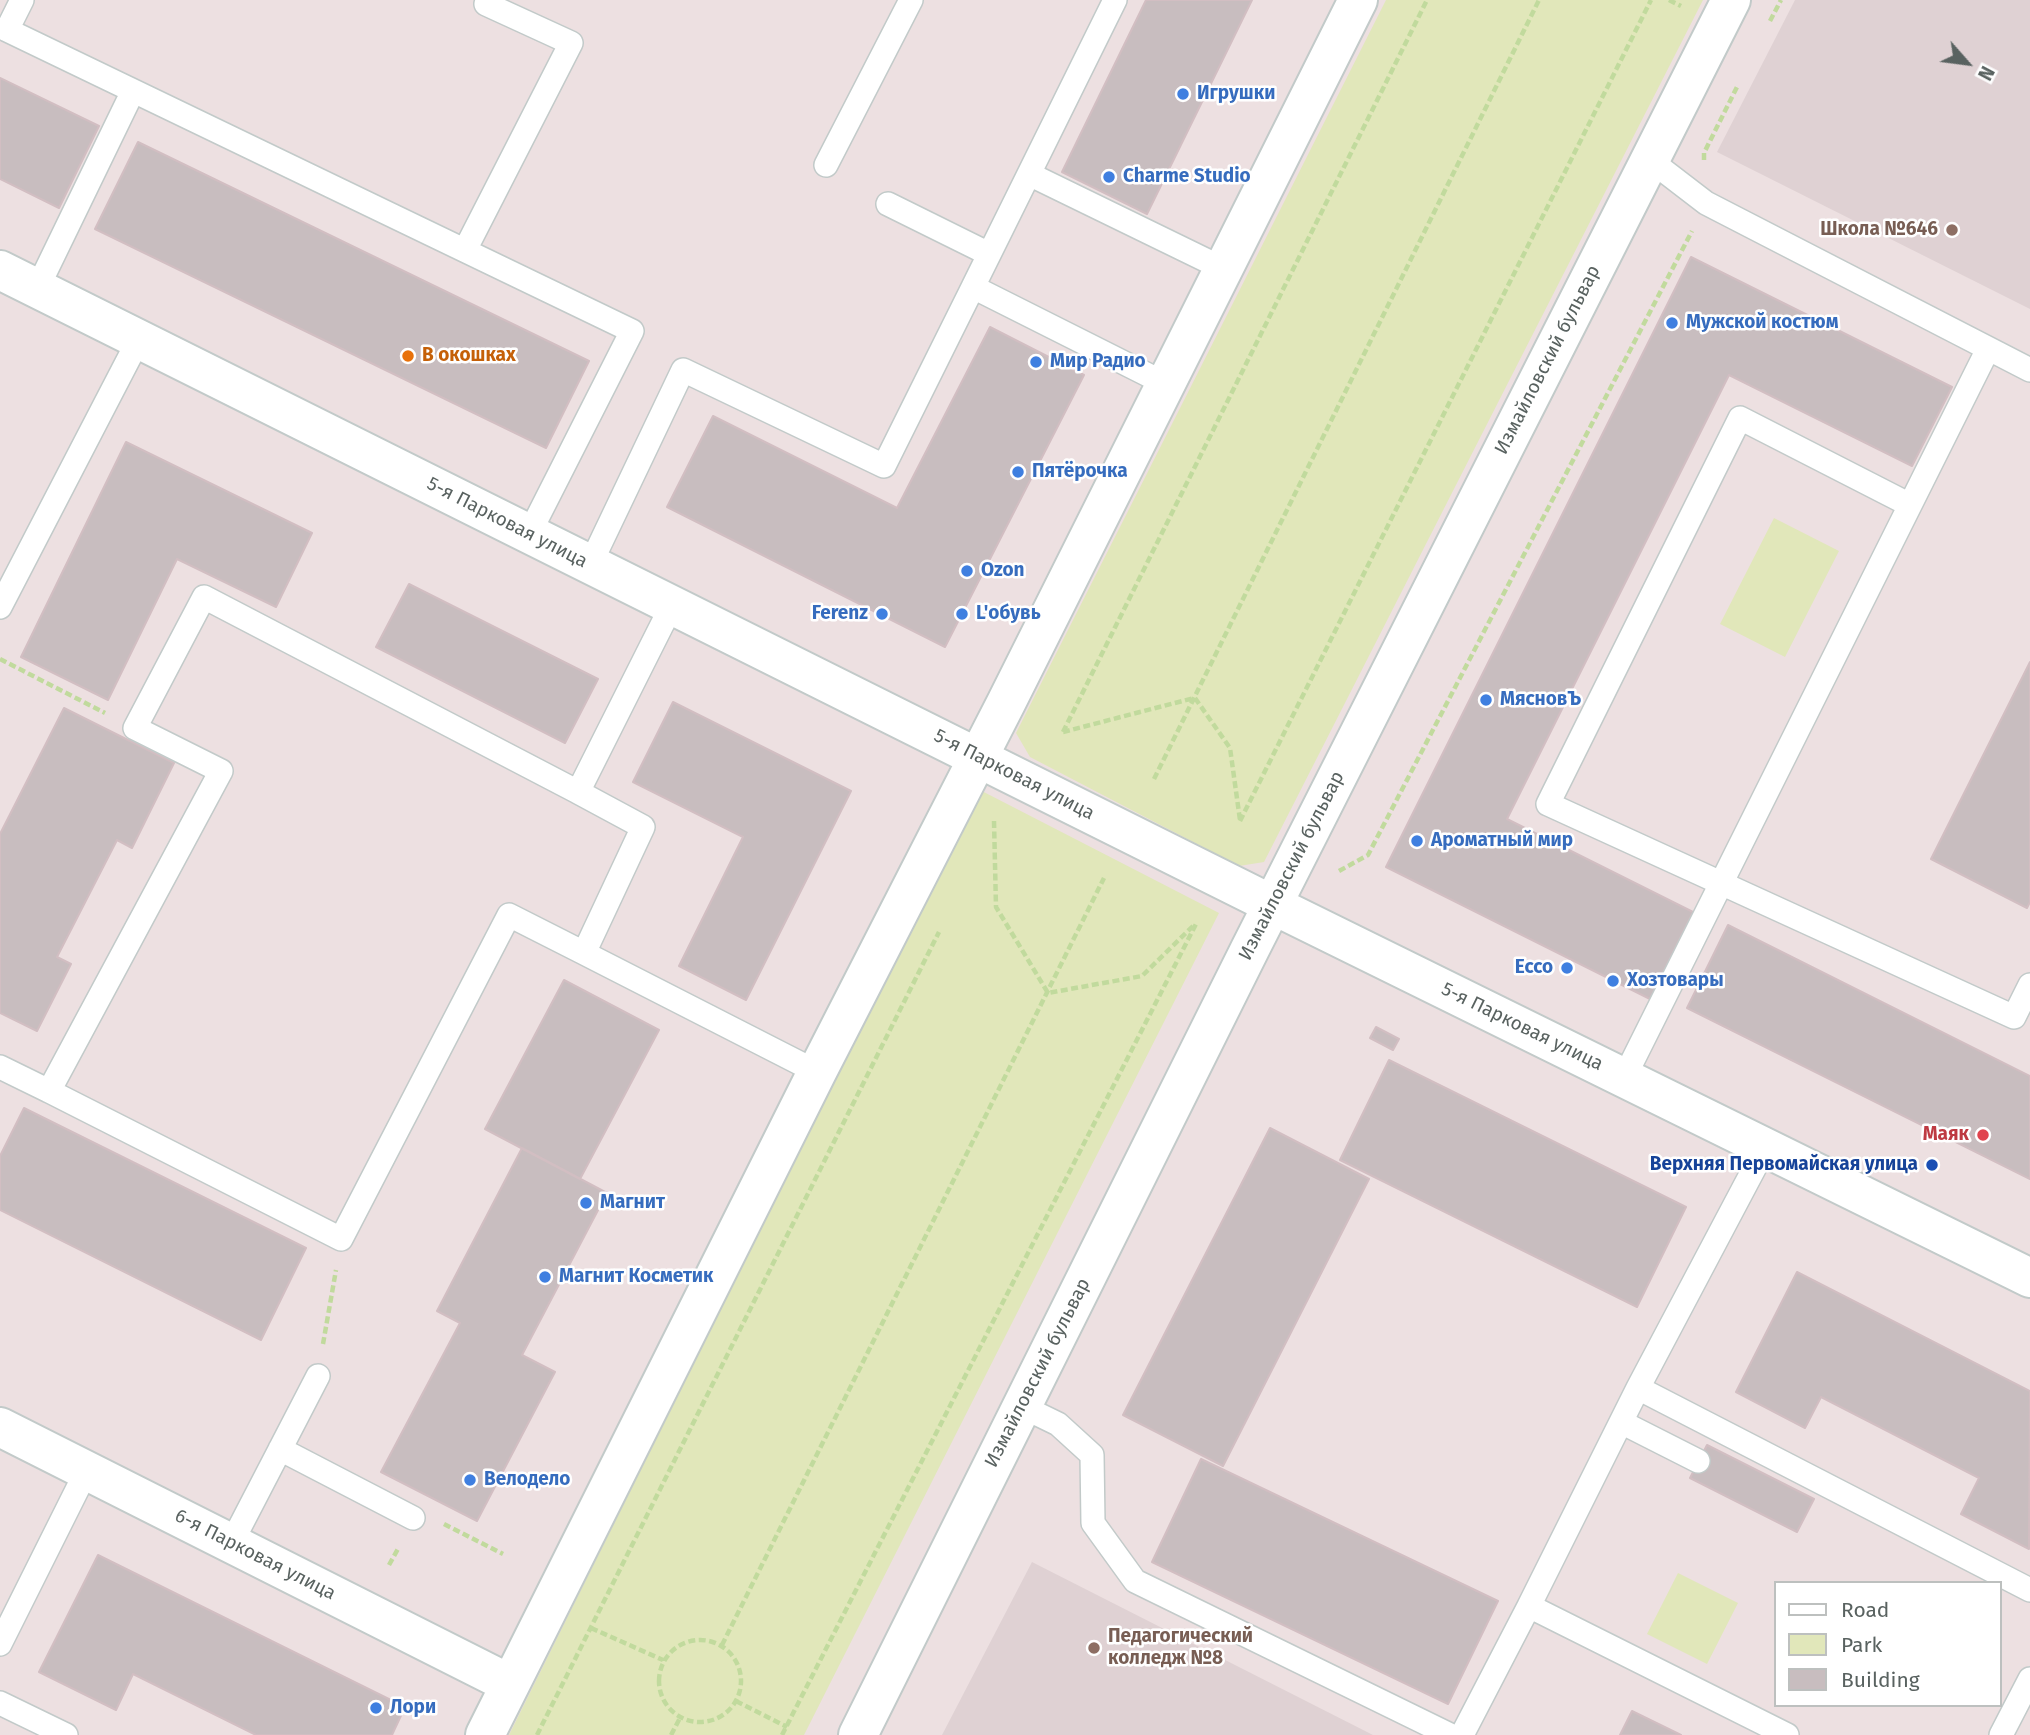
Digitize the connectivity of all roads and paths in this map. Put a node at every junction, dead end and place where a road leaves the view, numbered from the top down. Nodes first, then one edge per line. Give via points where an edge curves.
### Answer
1 (22, 0) edge
2 (911, 0) edge
3 (1115, 0) edge
4 (1358, 0) edge
5 (1427, 0) edge
6 (1539, 0) edge
7 (1651, 0) edge
8 (1731, 0) edge
9 (1781, 0) edge
10 (486, 4) dead end
11 (1769, 22) dead end
12 (1740, 81) dead end
13 (133, 91) junction
14 (1650, 160) junction
15 (826, 165) dead end
16 (1029, 174) junction
17 (1706, 203) junction
18 (888, 204) dead end
19 (465, 250) junction
20 (989, 254) junction
21 (1224, 269) junction
22 (0, 270) edge
23 (973, 287) junction
24 (37, 289) junction
25 (139, 339) junction
26 (1988, 349) junction
27 (2030, 370) edge
28 (1166, 384) junction
29 (1910, 505) junction
30 (529, 534) junction
31 (590, 565) junction
32 (671, 606) junction
33 (0, 607) edge
34 (0, 659) edge
35 (1195, 698) junction
36 (135, 728) junction
37 (978, 757) junction
38 (1154, 779) dead end
39 (578, 792) junction
40 (988, 834) dead end
41 (1339, 871) dead end
42 (1104, 878) dead end
43 (1723, 884) junction
44 (1273, 905) junction
45 (945, 920) dead end
46 (584, 953) junction
47 (2030, 985) edge
48 (1048, 993) junction
49 (2022, 1021) edge
50 (0, 1067) edge
51 (817, 1072) junction
52 (1625, 1078) junction
53 (49, 1091) junction
54 (1765, 1148) junction
55 (341, 1240) junction
56 (2030, 1278) edge
57 (318, 1376) joint
58 (1638, 1388) junction
59 (1021, 1406) junction
60 (1621, 1422) junction
61 (0, 1427) edge
62 (280, 1449) junction
63 (1698, 1461) dead end
64 (87, 1470) junction
65 (413, 1518) joint
66 (232, 1542) junction
67 (503, 1554) dead end
68 (2030, 1590) edge
69 (1529, 1606) junction
70 (591, 1628) junction
71 (0, 1644) edge
72 (722, 1645) junction
73 (663, 1660) junction
74 (2030, 1679) edge
75 (510, 1684) junction
76 (736, 1701) junction
77 (0, 1703) edge
78 (680, 1718) junction
79 (787, 1727) junction
80 (66, 1735) edge
81 (485, 1735) edge
82 (537, 1735) edge
83 (671, 1735) edge
84 (782, 1735) edge
85 (858, 1735) edge
86 (1450, 1735) edge
87 (1462, 1735) edge
88 (1787, 1735) edge
89 (2001, 1735) edge

1 - 13 lane via 7,30
2 - 15 lane
3 - 16 lane
4 - 21 street
5 - 35 path via 1063,732
6 - 35 path
7 - 35 path via 1240,821 1230,748
8 - 14 street, Измайловский бульвар
9 - 11 path
10 - 19 lane via 571,43
12 - 17 path via 1704,153
13 - 19 lane
13 - 24 lane
14 - 17 lane
14 - 44 street, Измайловский бульвар
16 - 20 lane
16 - 21 lane
17 - 26 lane
17 - 41 path via 1368,855
18 - 20 lane
19 - 30 lane via 632,331
20 - 23 lane
21 - 28 street
22 - 24 street, 5-я Парковая улица
23 - 28 lane
23 - 31 lane via 884,466 683,370
24 - 25 street, 5-я Парковая улица
25 - 30 street, 5-я Парковая улица
25 - 33 lane
26 - 27 lane
26 - 29 lane
28 - 37 street
29 - 43 lane
29 - 43 lane via 1740,418 1548,804
30 - 31 street, 5-я Парковая улица
31 - 32 street, 5-я Парковая улица
32 - 37 street, 5-я Парковая улица
32 - 39 lane
34 - 36 path
35 - 38 path
36 - 39 lane via 204,597
36 - 53 lane via 220,771
37 - 44 street, 5-я Парковая улица
37 - 51 street
39 - 46 lane via 643,827
40 - 48 path via 994,821 996,906
42 - 48 path
43 - 49 lane
43 - 52 lane
44 - 52 street, 5-я Парковая улица
44 - 59 street, Измайловский бульвар
45 - 70 path
46 - 51 lane
46 - 55 lane via 509,915
47 - 49 lane
48 - 72 path
48 - 79 path via 1142,976 1196,924
50 - 53 lane
51 - 75 street
52 - 54 street, 5-я Парковая улица
53 - 55 lane
54 - 56 street, 5-я Парковая улица
54 - 58 lane
55 - 57 path
57 - 62 lane
58 - 60 lane
58 - 68 lane
59 - 85 street, Измайловский бульвар
59 - 86 lane via 1058,1424 1092,1455 1093,1523 1135,1581
60 - 63 lane
60 - 69 lane
61 - 64 street, 6-я Парковая улица
62 - 65 lane
62 - 66 lane
64 - 66 street, 6-я Парковая улица
64 - 71 lane
65 - 67 path via 418,1510
66 - 75 street, 6-я Парковая улица
69 - 87 lane
69 - 88 lane
70 - 73 path
70 - 82 path
72 - 73 path via 701,1639 680,1644
72 - 76 path via 737,1661 742,1681
73 - 78 path via 657,1681 664,1702
74 - 89 lane
75 - 81 street
76 - 78 path via 721,1717 701,1722
76 - 79 path
77 - 80 lane
78 - 83 path
79 - 84 path

